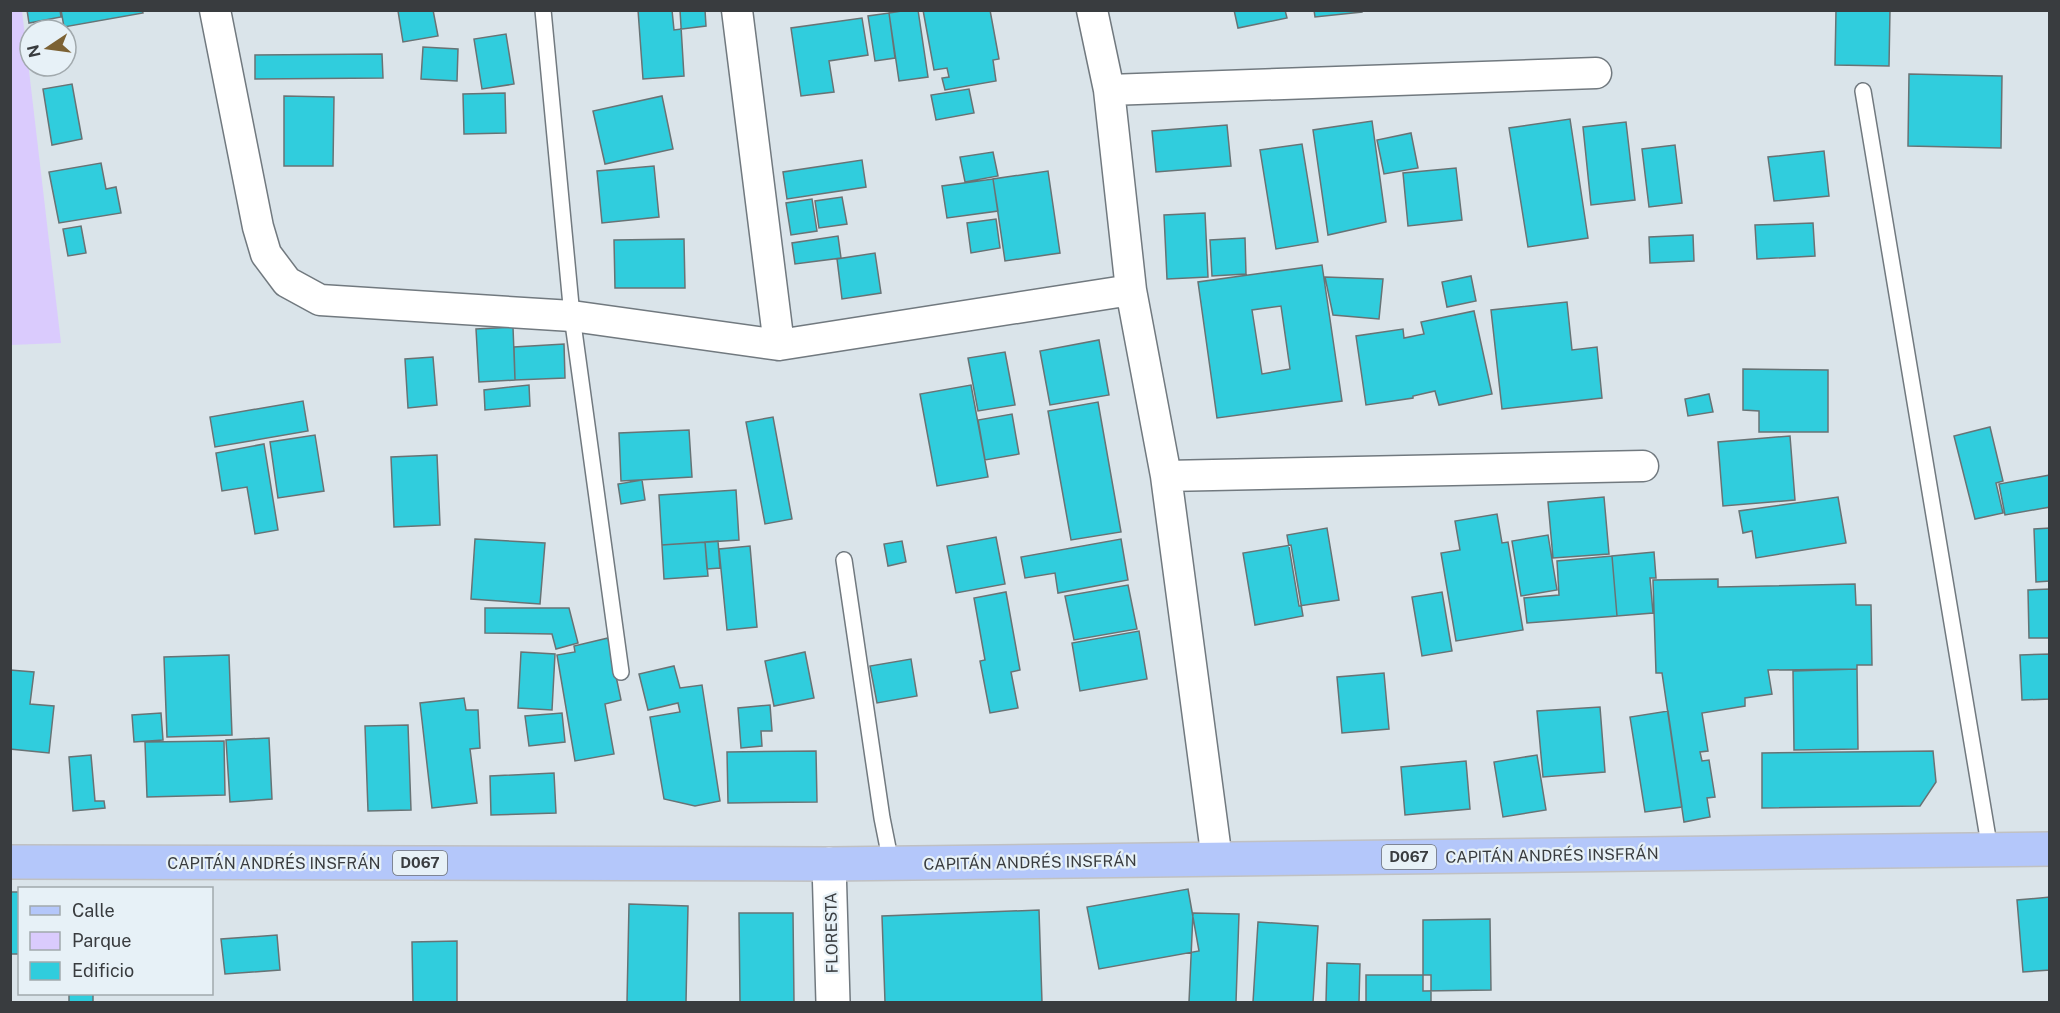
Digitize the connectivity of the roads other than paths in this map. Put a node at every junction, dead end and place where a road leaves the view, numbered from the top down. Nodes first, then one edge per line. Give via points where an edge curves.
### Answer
1 (215, 10) edge
2 (543, 10) edge
3 (737, 10) edge
4 (1092, 10) edge
5 (1596, 73) dead end
6 (1109, 90) junction
7 (1863, 91) dead end
8 (1131, 290) junction
9 (572, 316) junction
10 (780, 345) junction
11 (1643, 466) dead end
12 (1166, 476) junction
13 (844, 560) dead end
14 (621, 672) dead end
15 (2049, 849) edge
16 (1990, 850) junction
17 (1217, 860) junction
18 (10, 862) edge
19 (891, 863) junction
20 (829, 864) junction
21 (833, 1002) edge

1 - 9 street via 258,227 266,254 287,282 320,300
2 - 9 lane
3 - 10 street
4 - 6 street
5 - 6 street
6 - 8 street
7 - 16 lane
8 - 10 street
8 - 12 street
9 - 10 street
9 - 14 lane
11 - 12 street
12 - 17 street
13 - 19 lane
15 - 16 main road, CAPITÁN ANDRÉS INSFRÁN / D067
16 - 17 main road, CAPITÁN ANDRÉS INSFRÁN / D067
17 - 19 main road, CAPITÁN ANDRÉS INSFRÁN / D067
18 - 20 main road, CAPITÁN ANDRÉS INSFRÁN / D067
19 - 20 main road, CAPITÁN ANDRÉS INSFRÁN / D067
20 - 21 street, FLORESTA

